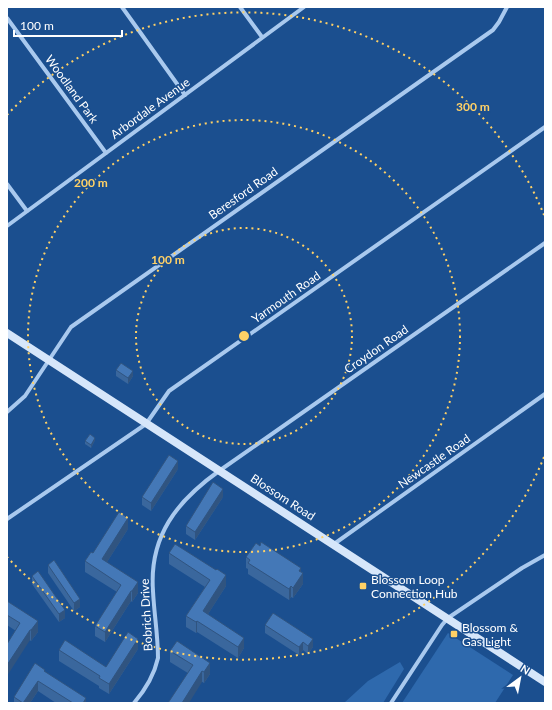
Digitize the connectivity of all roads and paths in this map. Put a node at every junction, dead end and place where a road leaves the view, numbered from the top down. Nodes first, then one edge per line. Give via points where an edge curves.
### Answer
1 (122, 7) edge
2 (240, 7) edge
3 (304, 7) edge
4 (507, 7) edge
5 (7, 18) edge
6 (262, 37) junction
7 (185, 95) junction
8 (545, 127) edge
9 (106, 152) junction
10 (7, 184) edge
11 (27, 211) junction
12 (7, 226) edge
13 (545, 243) edge
14 (7, 333) edge
15 (49, 360) junction
16 (545, 394) edge
17 (7, 412) edge
18 (146, 424) junction
19 (219, 471) junction
20 (7, 519) edge
21 (334, 544) junction
22 (545, 555) edge
23 (448, 618) junction
24 (545, 682) edge
25 (134, 703) edge
26 (391, 703) edge

1 - 7 street
2 - 6 street
3 - 6 street, Arbordale Avenue
4 - 15 street, Beresford Road via 492,30 71,327
5 - 9 street, Woodland Park
6 - 7 street, Arbordale Avenue
7 - 9 street, Arbordale Avenue
8 - 18 street, Yarmouth Road via 169,391
9 - 11 street, Arbordale Avenue
10 - 11 street
11 - 12 street, Arbordale Avenue
13 - 19 street, Croydon Road
14 - 15 street, Blossom Road
15 - 17 street, Beresford Road via 25,396
15 - 18 street, Blossom Road
16 - 21 street, Newcastle Road
18 - 19 street, Blossom Road
18 - 20 street, Yarmouth Road
19 - 21 street, Blossom Road
19 - 25 street, Bobrich Drive via 184,500 168,523 157,548 153,581 158,658 150,681
21 - 23 street, Blossom Road
22 - 23 street
23 - 24 street, Blossom Road
23 - 26 street

